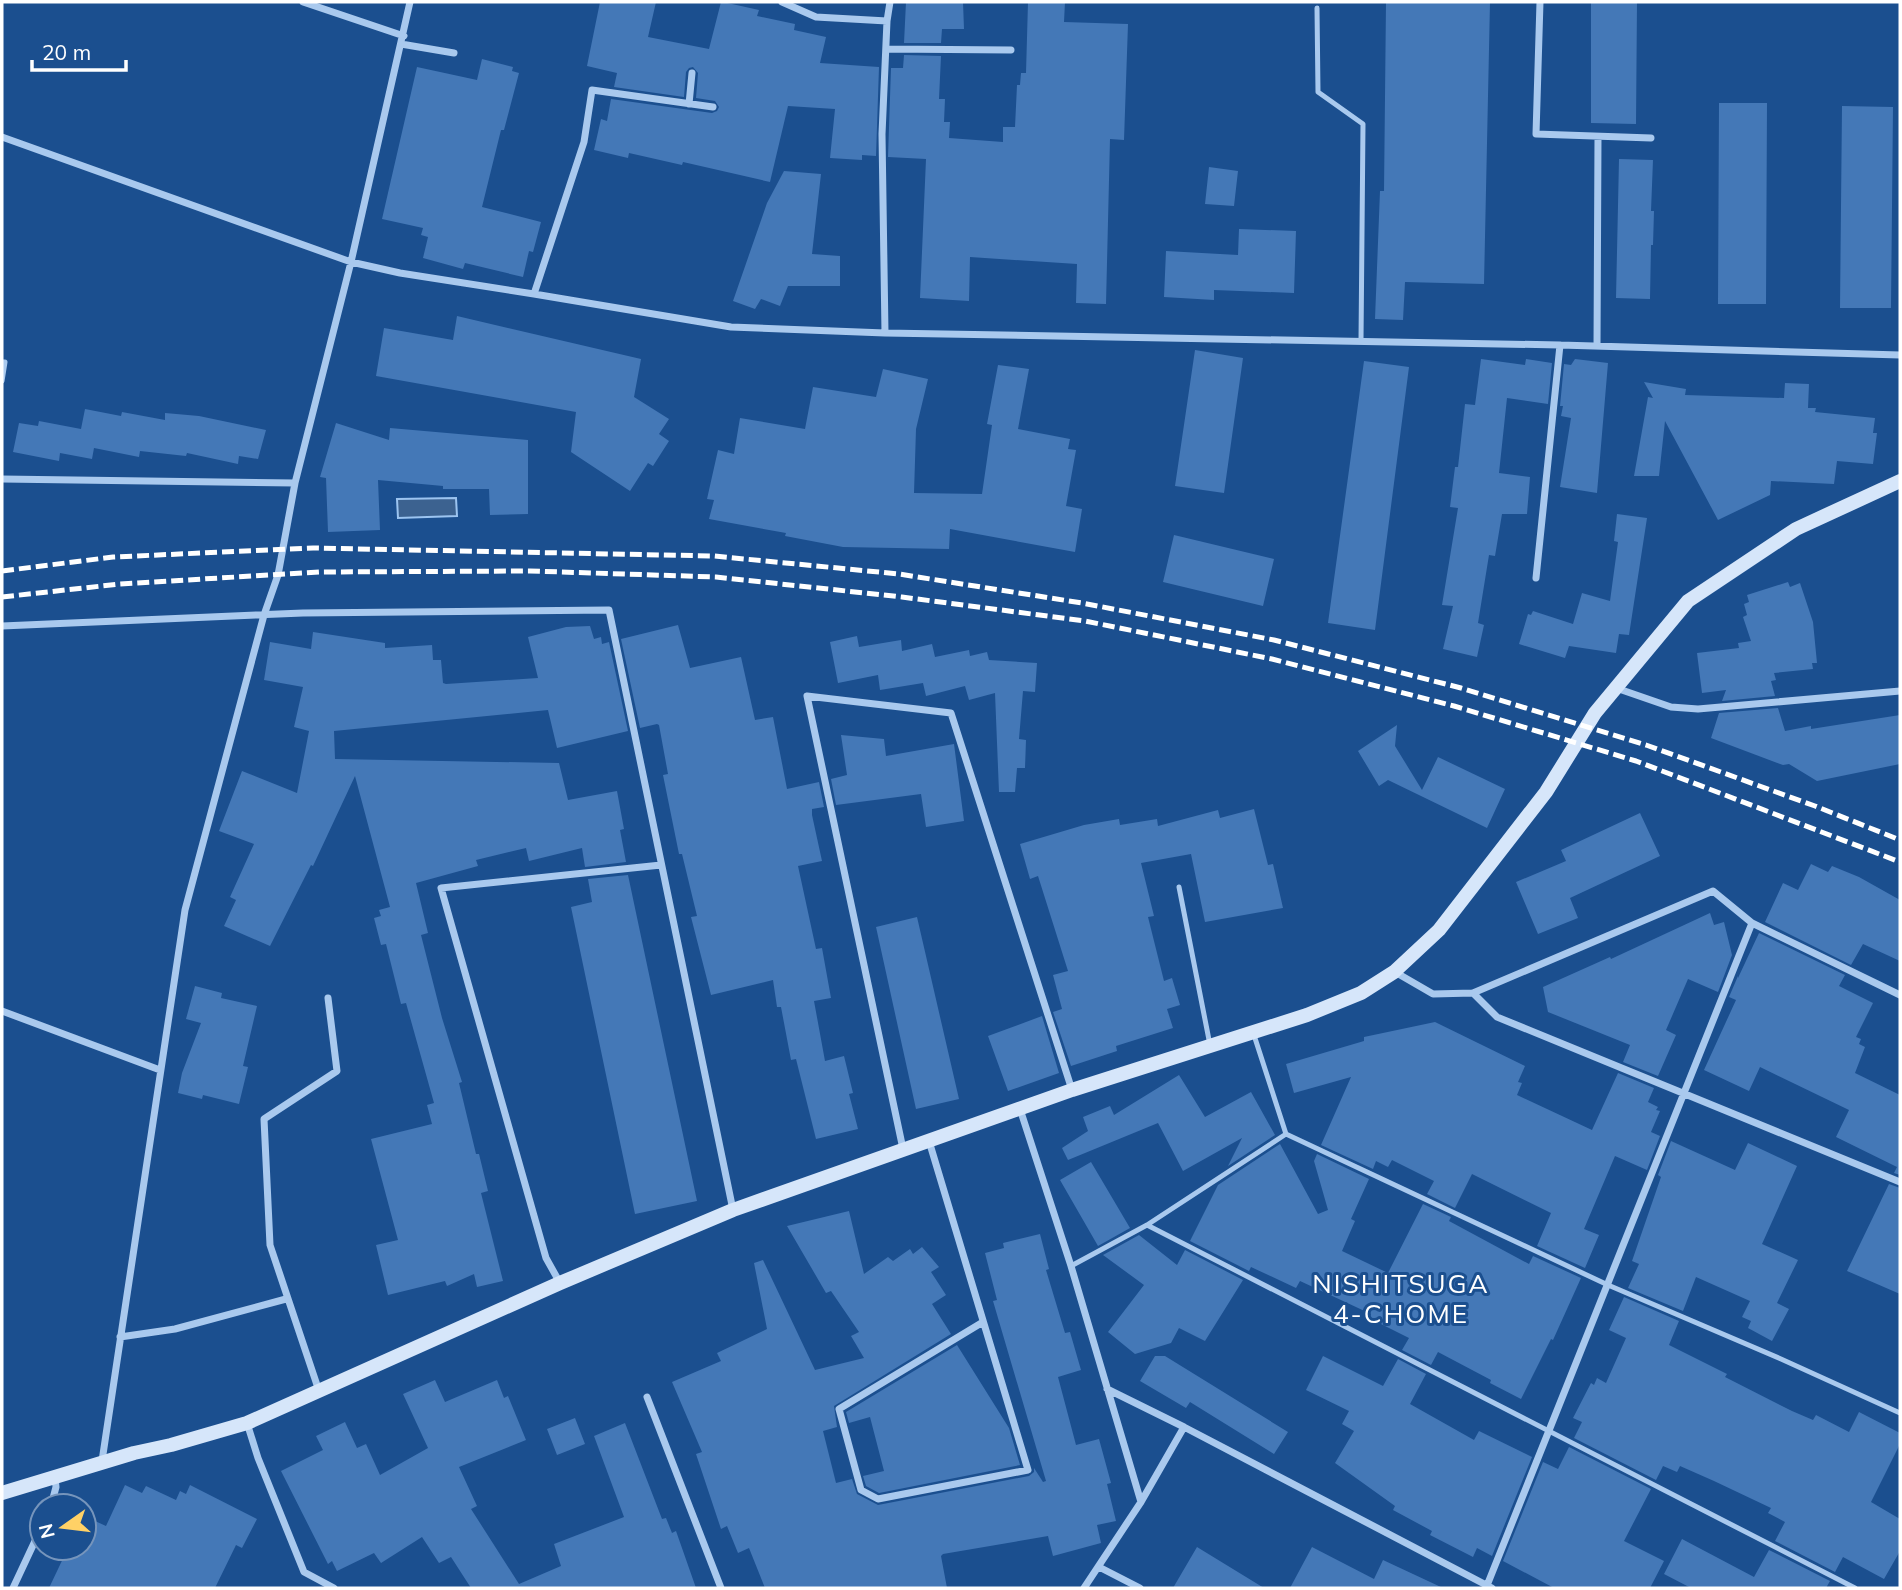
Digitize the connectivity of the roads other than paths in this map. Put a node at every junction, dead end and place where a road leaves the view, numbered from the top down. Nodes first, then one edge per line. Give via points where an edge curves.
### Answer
1 (303, 2) edge
2 (410, 2) edge
3 (782, 2) edge
4 (890, 2) edge
5 (1540, 2) edge
6 (1317, 8) dead end
7 (887, 21) junction
8 (402, 40) junction
9 (886, 49) junction
10 (1011, 50) dead end
11 (454, 53) dead end
12 (692, 73) dead end
13 (689, 104) junction
14 (713, 107) dead end
15 (2, 137) edge
16 (1598, 137) junction
17 (1651, 138) dead end
18 (351, 262) junction
19 (534, 294) junction
20 (885, 333) junction
21 (1362, 341) junction
22 (1560, 345) junction
23 (1597, 346) junction
24 (1900, 355) edge
25 (2, 362) edge
26 (2, 381) edge
27 (2, 479) edge
28 (1900, 481) edge
29 (295, 483) junction
30 (1536, 578) dead end
31 (264, 615) junction
32 (2, 626) edge
33 (1616, 688) junction
34 (1900, 691) edge
35 (662, 865) junction
36 (1179, 887) dead end
37 (1752, 923) junction
38 (1394, 972) junction
39 (1473, 993) junction
40 (1900, 995) edge
41 (328, 999) dead end
42 (2, 1011) edge
43 (1253, 1032) junction
44 (1209, 1045) junction
45 (160, 1070) junction
46 (1072, 1090) junction
47 (1684, 1092) junction
48 (1020, 1110) junction
49 (1286, 1133) junction
50 (929, 1140) junction
51 (903, 1149) junction
52 (1900, 1182) edge
53 (733, 1210) junction
54 (1147, 1225) junction
55 (1071, 1266) junction
56 (560, 1283) junction
57 (1608, 1285) junction
58 (286, 1298) junction
59 (983, 1322) junction
60 (120, 1337) junction
61 (1107, 1389) junction
62 (319, 1392) junction
63 (647, 1397) dead end
64 (1900, 1412) edge
65 (247, 1423) junction
66 (1184, 1427) junction
67 (1550, 1430) junction
68 (102, 1462) junction
69 (55, 1476) junction
70 (55, 1492) edge
71 (2, 1493) edge
72 (1141, 1502) junction
73 (28, 1556) edge
74 (1099, 1567) junction
75 (13, 1588) edge
76 (334, 1588) edge
77 (721, 1588) edge
78 (1084, 1588) edge
79 (1140, 1588) edge
80 (1489, 1588) edge
81 (1855, 1588) edge

1 - 8 street
2 - 8 street
3 - 7 street via 816,17
4 - 7 street
5 - 16 street via 1536,134
6 - 21 lane via 1318,92 1363,124
7 - 9 street
8 - 11 street
8 - 18 street
9 - 10 street
9 - 20 street via 882,134
12 - 13 street
13 - 14 street
13 - 19 street via 592,90 584,142
15 - 18 street
16 - 17 street
16 - 23 street
18 - 19 street
18 - 29 street
19 - 20 street via 731,327
20 - 21 street
21 - 22 street
22 - 23 street
22 - 30 street
23 - 24 street
25 - 26 lane
27 - 29 street
28 - 33 street via 1796,528 1688,601
29 - 31 street via 278,575
31 - 32 street
31 - 35 street via 609,610
31 - 45 street via 185,910
33 - 34 street via 1671,707 1698,709
33 - 38 street via 1586,726 1546,792 1439,930
35 - 53 street
35 - 56 street via 441,888 546,1258
36 - 44 lane
37 - 39 street via 1713,891
37 - 40 street
37 - 47 street
38 - 39 street via 1433,994
38 - 43 street via 1361,993
39 - 47 street via 1497,1017
41 - 58 street via 337,1071 264,1119 270,1245
42 - 45 street
43 - 44 street
43 - 49 lane
44 - 46 street
45 - 60 street
46 - 48 street
46 - 51 street via 951,713 807,696
47 - 52 street
47 - 57 street
48 - 50 street
48 - 55 street
49 - 54 lane
49 - 57 lane
50 - 51 street
50 - 59 street
51 - 53 street
53 - 56 street
54 - 55 lane
54 - 67 lane
55 - 61 street
56 - 62 street
57 - 64 lane
57 - 67 street
58 - 60 street via 175,1329
58 - 62 street
59 - 59 street via 1028,1470 878,1499 860,1490 839,1409
60 - 68 street
61 - 66 street
61 - 72 street
62 - 65 street
63 - 77 street
65 - 68 street
65 - 76 street via 304,1572
66 - 72 street
66 - 80 street
67 - 80 street
67 - 81 lane
68 - 69 street
69 - 70 street
69 - 71 street
72 - 74 street
73 - 75 street
74 - 78 street
74 - 79 street

